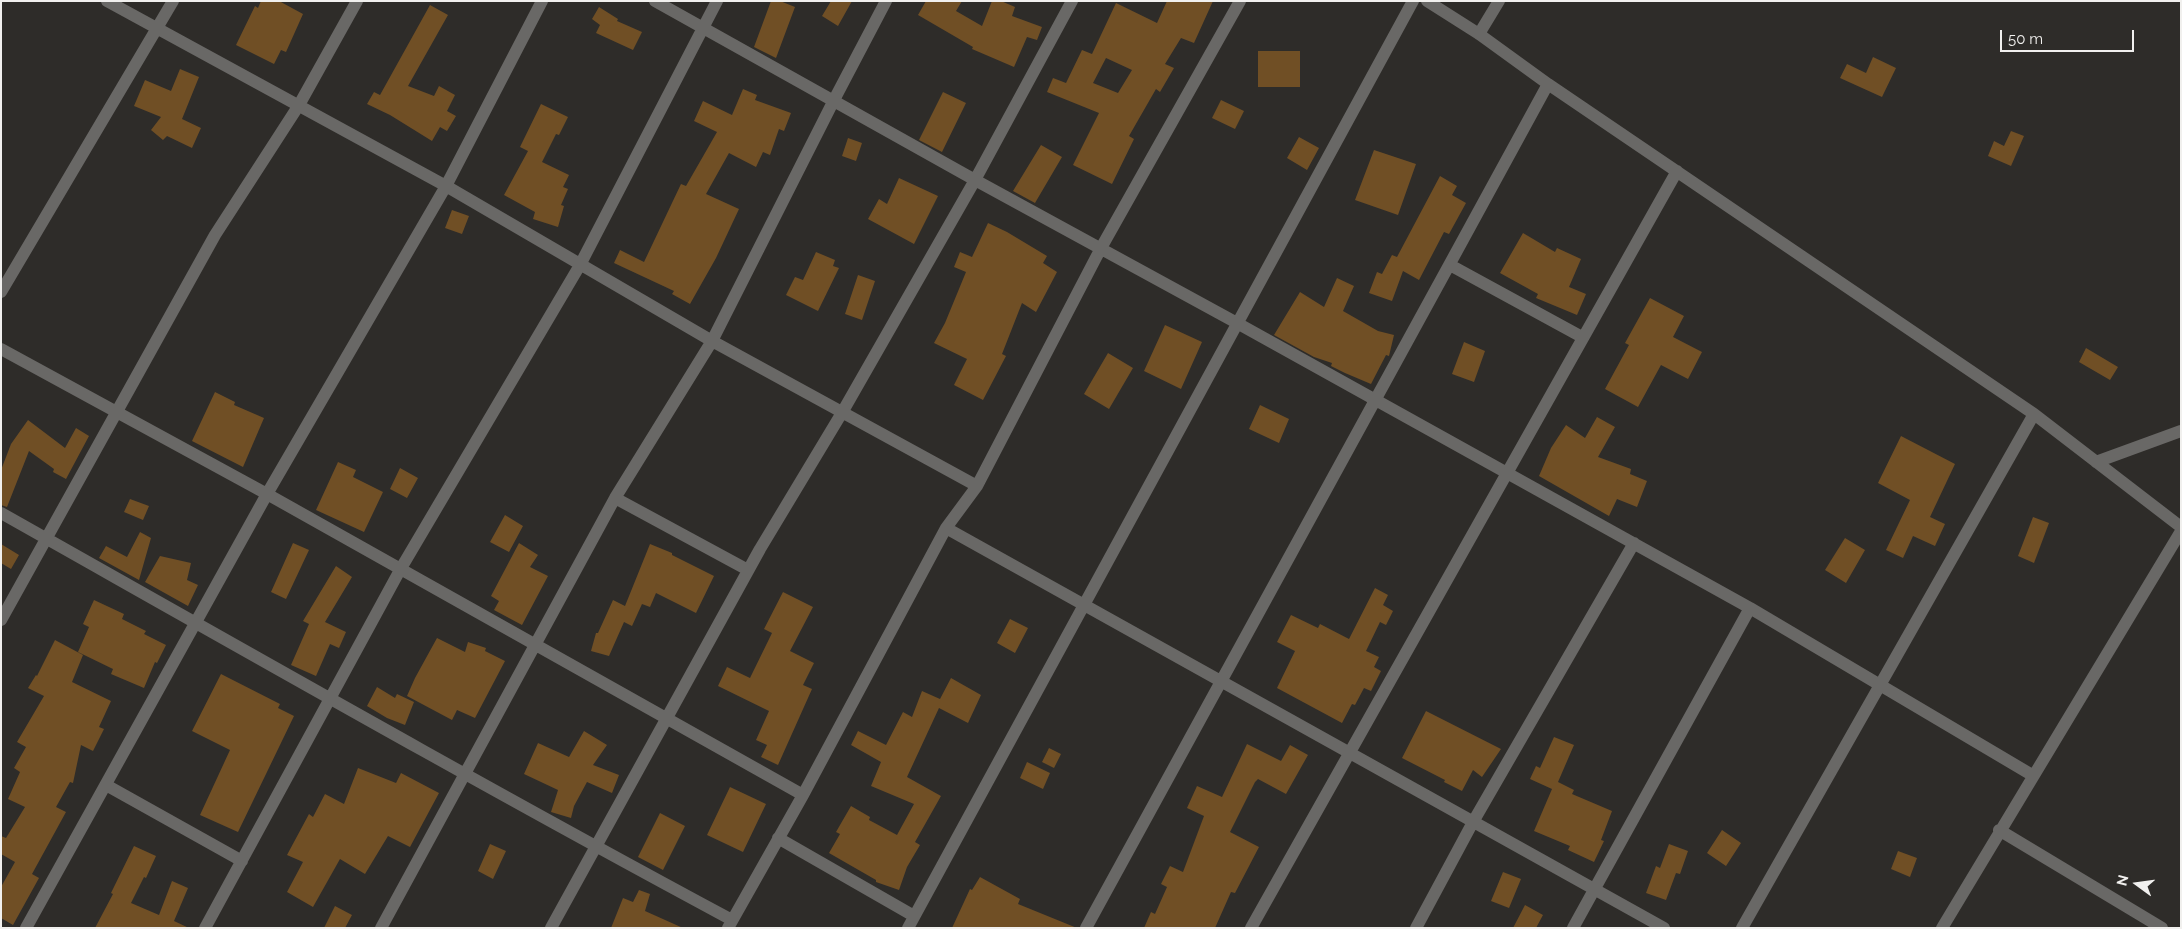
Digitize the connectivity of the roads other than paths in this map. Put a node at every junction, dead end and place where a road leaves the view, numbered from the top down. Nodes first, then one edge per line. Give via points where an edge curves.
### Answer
1 (107, 1) edge
2 (173, 1) edge
3 (357, 1) edge
4 (542, 1) edge
5 (656, 1) edge
6 (717, 1) edge
7 (886, 1) edge
8 (1072, 1) edge
9 (1240, 1) edge
10 (1413, 1) edge
11 (1427, 1) edge
12 (1499, 1) edge
13 (702, 28) junction
14 (158, 29) junction
15 (1479, 34) junction
16 (1548, 84) junction
17 (834, 100) junction
18 (299, 105) junction
19 (1676, 171) junction
20 (975, 180) junction
21 (446, 186) junction
22 (1101, 248) junction
23 (580, 265) junction
24 (1450, 265) junction
25 (1, 292) edge
26 (1237, 323) junction
27 (1582, 337) junction
28 (712, 341) junction
29 (1, 349) edge
30 (1377, 400) junction
31 (843, 411) junction
32 (117, 412) junction
33 (2034, 414) junction
34 (2181, 430) edge
35 (2096, 462) junction
36 (1506, 472) junction
37 (977, 486) junction
38 (267, 494) junction
39 (615, 498) junction
40 (1, 513) edge
41 (2181, 527) edge
42 (946, 528) junction
43 (2181, 531) edge
44 (47, 538) junction
45 (1634, 543) junction
46 (400, 570) junction
47 (748, 570) junction
48 (1083, 606) junction
49 (1750, 608) junction
50 (1, 620) edge
51 (197, 622) junction
52 (534, 644) junction
53 (1220, 682) junction
54 (1881, 685) junction
55 (331, 698) junction
56 (667, 718) junction
57 (1350, 754) junction
58 (2032, 775) junction
59 (465, 776) junction
60 (106, 785) junction
61 (803, 795) junction
62 (1473, 822) junction
63 (1999, 830) junction
64 (778, 838) junction
65 (595, 847) junction
66 (242, 861) junction
67 (1595, 890) junction
68 (914, 916) junction
69 (730, 924) edge
70 (26, 928) edge
71 (205, 928) edge
72 (382, 928) edge
73 (551, 928) edge
74 (908, 928) edge
75 (1086, 928) edge
76 (1251, 928) edge
77 (1416, 928) edge
78 (1573, 928) edge
79 (1664, 928) edge
80 (1742, 928) edge
81 (1942, 928) edge
82 (2162, 928) edge

1 - 14 street
2 - 14 street
3 - 18 street
4 - 21 street
5 - 13 street
6 - 13 street
7 - 17 street
8 - 20 street
9 - 22 street
10 - 26 street
11 - 15 street
12 - 15 street
13 - 17 street
13 - 23 street
14 - 18 street
14 - 25 street
15 - 16 street
16 - 19 street
16 - 24 street
17 - 20 street
17 - 28 street
18 - 21 street
18 - 32 street via 215,235
19 - 27 street
19 - 33 street
20 - 22 street
20 - 31 street
21 - 23 street
21 - 38 street
22 - 26 street
22 - 37 street
23 - 28 street
23 - 46 street
24 - 27 street
24 - 30 street
26 - 30 street
26 - 48 street
27 - 36 street
28 - 31 street
28 - 39 street
29 - 32 street
30 - 36 street
30 - 53 street
31 - 37 street
31 - 47 street
32 - 38 street
32 - 44 street
33 - 35 street
33 - 54 street
34 - 35 street
35 - 41 street
36 - 45 street
36 - 57 street
37 - 42 street
38 - 46 street
38 - 51 street
39 - 47 street
39 - 52 street
40 - 44 street
42 - 48 street
42 - 61 street
43 - 58 street
44 - 50 street
44 - 51 street
45 - 49 street
45 - 62 street
46 - 52 street
46 - 55 street
47 - 56 street
48 - 53 street
48 - 68 street
49 - 54 street
49 - 67 street
51 - 55 street
51 - 60 street
52 - 56 street
52 - 59 street
53 - 57 street
53 - 75 street
54 - 58 street
54 - 80 street
55 - 59 street
55 - 66 street
56 - 61 street
56 - 65 street
57 - 62 street
57 - 76 street
58 - 63 street
59 - 65 street
59 - 72 street
60 - 66 street
60 - 70 street
61 - 64 street
62 - 67 street
62 - 77 street
63 - 81 street
63 - 82 street
64 - 68 street
64 - 69 street
65 - 69 street
65 - 73 street
66 - 71 street
67 - 78 street
67 - 79 street
68 - 74 street

